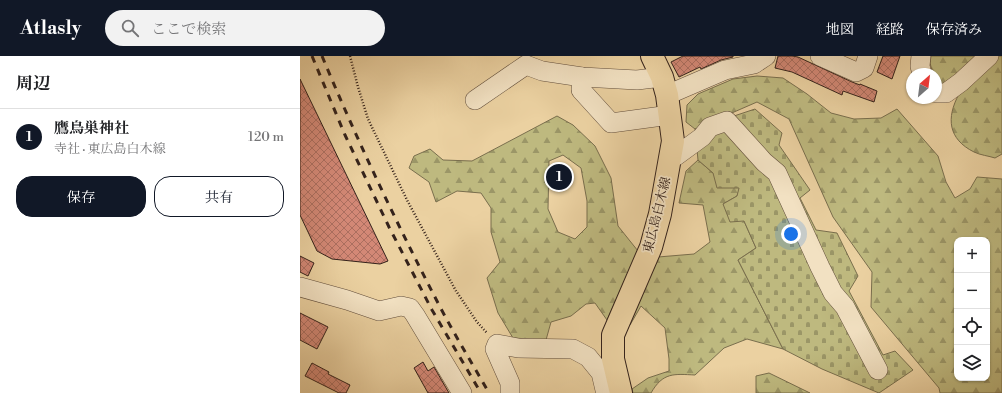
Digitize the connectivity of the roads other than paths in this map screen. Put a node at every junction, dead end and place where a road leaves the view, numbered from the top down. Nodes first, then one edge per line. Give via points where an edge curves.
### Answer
1 (652, 56) edge
2 (766, 56) edge
3 (820, 56) edge
4 (868, 56) edge
5 (921, 56) edge
6 (989, 56) edge
7 (920, 68) edge
8 (582, 77) junction
9 (942, 93) edge
10 (666, 96) junction
11 (475, 100) dead end
12 (670, 157) junction
13 (300, 287) edge
14 (878, 370) dead end
15 (462, 393) edge
16 (510, 393) edge
17 (607, 393) edge
18 (621, 393) edge

1 - 10 main road, 東広島白木線
2 - 10 street via 754,64 724,70
3 - 4 street via 856,72 864,68
5 - 7 street
6 - 9 street via 960,82 946,93
8 - 10 street via 637,80
8 - 10 street via 581,90 611,123
8 - 11 street via 542,71 526,65
10 - 12 main road, 東広島白木線 via 673,140
12 - 14 street via 682,152 702,137 710,127 727,121 777,173 833,293 845,307
12 - 18 main road, 東広島白木線 via 651,247 613,335 613,358
13 - 15 street via 379,312 401,306 410,308
16 - 17 street via 510,384 495,349 497,344 518,348 574,349 588,357 601,373

